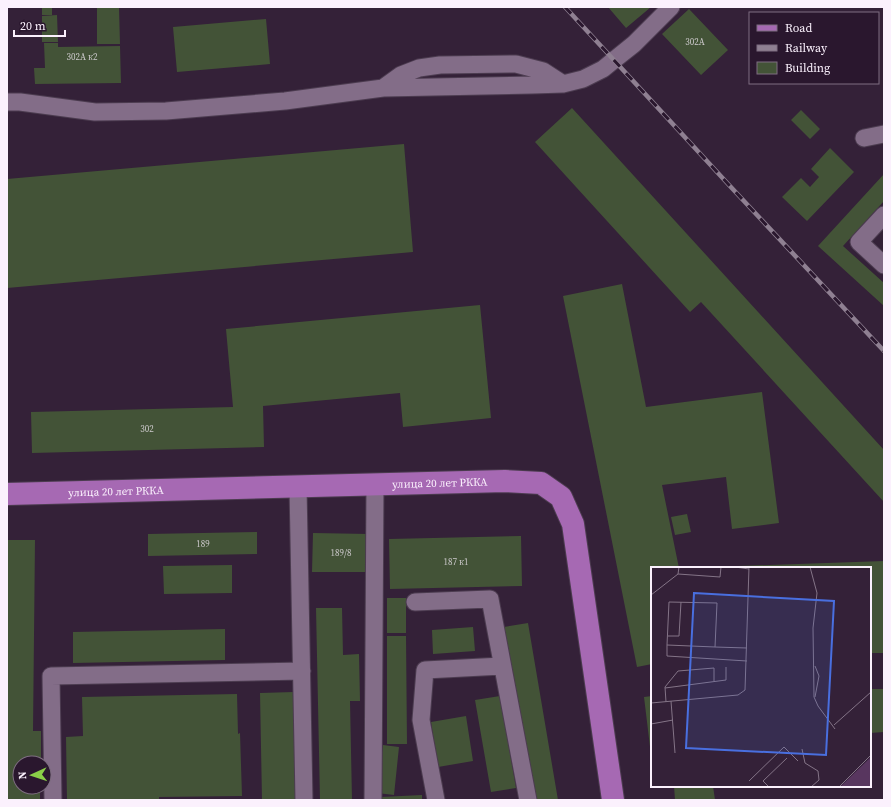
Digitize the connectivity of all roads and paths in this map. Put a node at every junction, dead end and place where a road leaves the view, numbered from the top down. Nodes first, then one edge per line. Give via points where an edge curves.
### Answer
1 (671, 7) edge
2 (563, 84) junction
3 (383, 88) junction
4 (7, 102) edge
5 (884, 134) edge
6 (864, 138) dead end
7 (884, 215) edge
8 (884, 265) edge
9 (374, 484) junction
10 (298, 487) junction
11 (7, 494) edge
12 (415, 602) dead end
13 (502, 666) junction
14 (302, 671) junction
15 (53, 800) edge
16 (304, 800) edge
17 (373, 800) edge
18 (436, 800) edge
19 (528, 800) edge
20 (613, 800) edge

1 - 2 street via 634,44 603,68 583,79
2 - 3 street
2 - 3 street via 543,71 516,64 440,64 401,75
3 - 4 street via 286,101 166,111 95,112
5 - 6 street
7 - 8 street via 859,242
9 - 10 main road, улица 20 лет РККА
9 - 17 street
9 - 20 main road, улица 20 лет РККА via 505,481 541,483 561,497 573,524
10 - 11 main road, улица 20 лет РККА
10 - 14 street
12 - 13 street via 490,599
13 - 18 street via 425,670 421,720
13 - 19 street
14 - 15 street via 51,676
14 - 16 street

